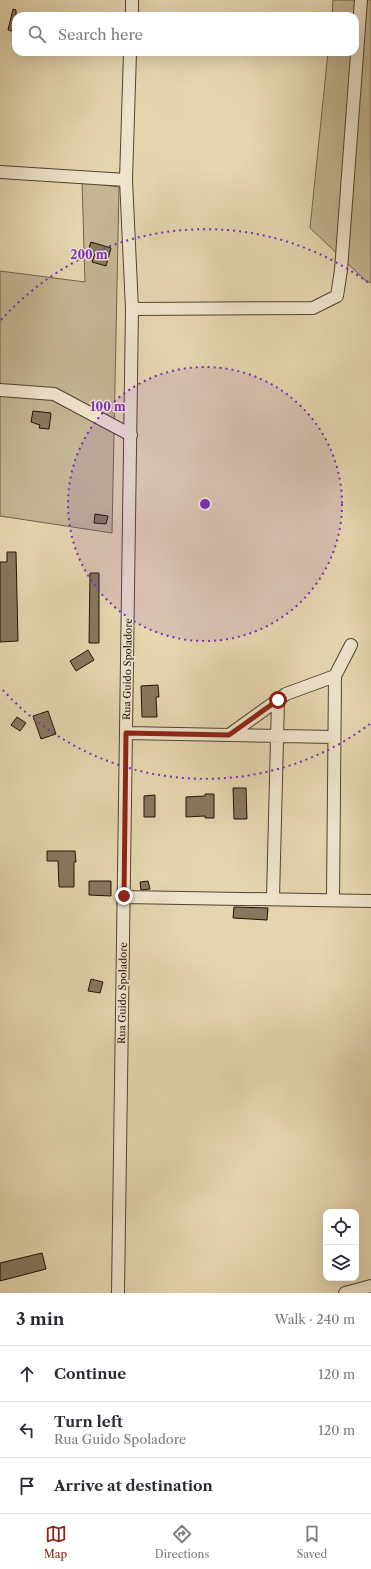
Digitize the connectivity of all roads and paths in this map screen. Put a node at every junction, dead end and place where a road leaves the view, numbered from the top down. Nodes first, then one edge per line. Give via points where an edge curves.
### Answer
1 (132, 0) edge
2 (361, 0) edge
3 (132, 12) edge
4 (359, 27) edge
5 (130, 56) edge
6 (357, 56) edge
7 (0, 172) edge
8 (126, 180) junction
9 (132, 309) junction
10 (0, 390) edge
11 (130, 435) junction
12 (351, 645) dead end
13 (335, 676) junction
14 (278, 700) junction
15 (126, 733) junction
16 (229, 735) junction
17 (277, 736) junction
18 (334, 737) junction
19 (124, 896) junction
20 (273, 898) junction
21 (333, 900) junction
22 (371, 900) edge
23 (371, 1286) edge
24 (118, 1293) edge
25 (345, 1293) edge

1 - 3 street
2 - 4 street
5 - 8 street, Rua Guido Spoladore
6 - 9 street via 341,270 336,296 313,308
7 - 8 street
8 - 9 street, Rua Guido Spoladore
9 - 11 street, Rua Guido Spoladore
10 - 11 street via 54,394
11 - 15 street, Rua Guido Spoladore
12 - 13 street
13 - 14 street via 286,694
13 - 18 street
14 - 16 street
14 - 17 street
15 - 16 street
15 - 19 street, Rua Guido Spoladore
16 - 17 street
17 - 18 street
17 - 20 street
18 - 21 street
19 - 20 street
19 - 24 street, Rua Guido Spoladore
20 - 21 street
21 - 22 street
23 - 25 street

